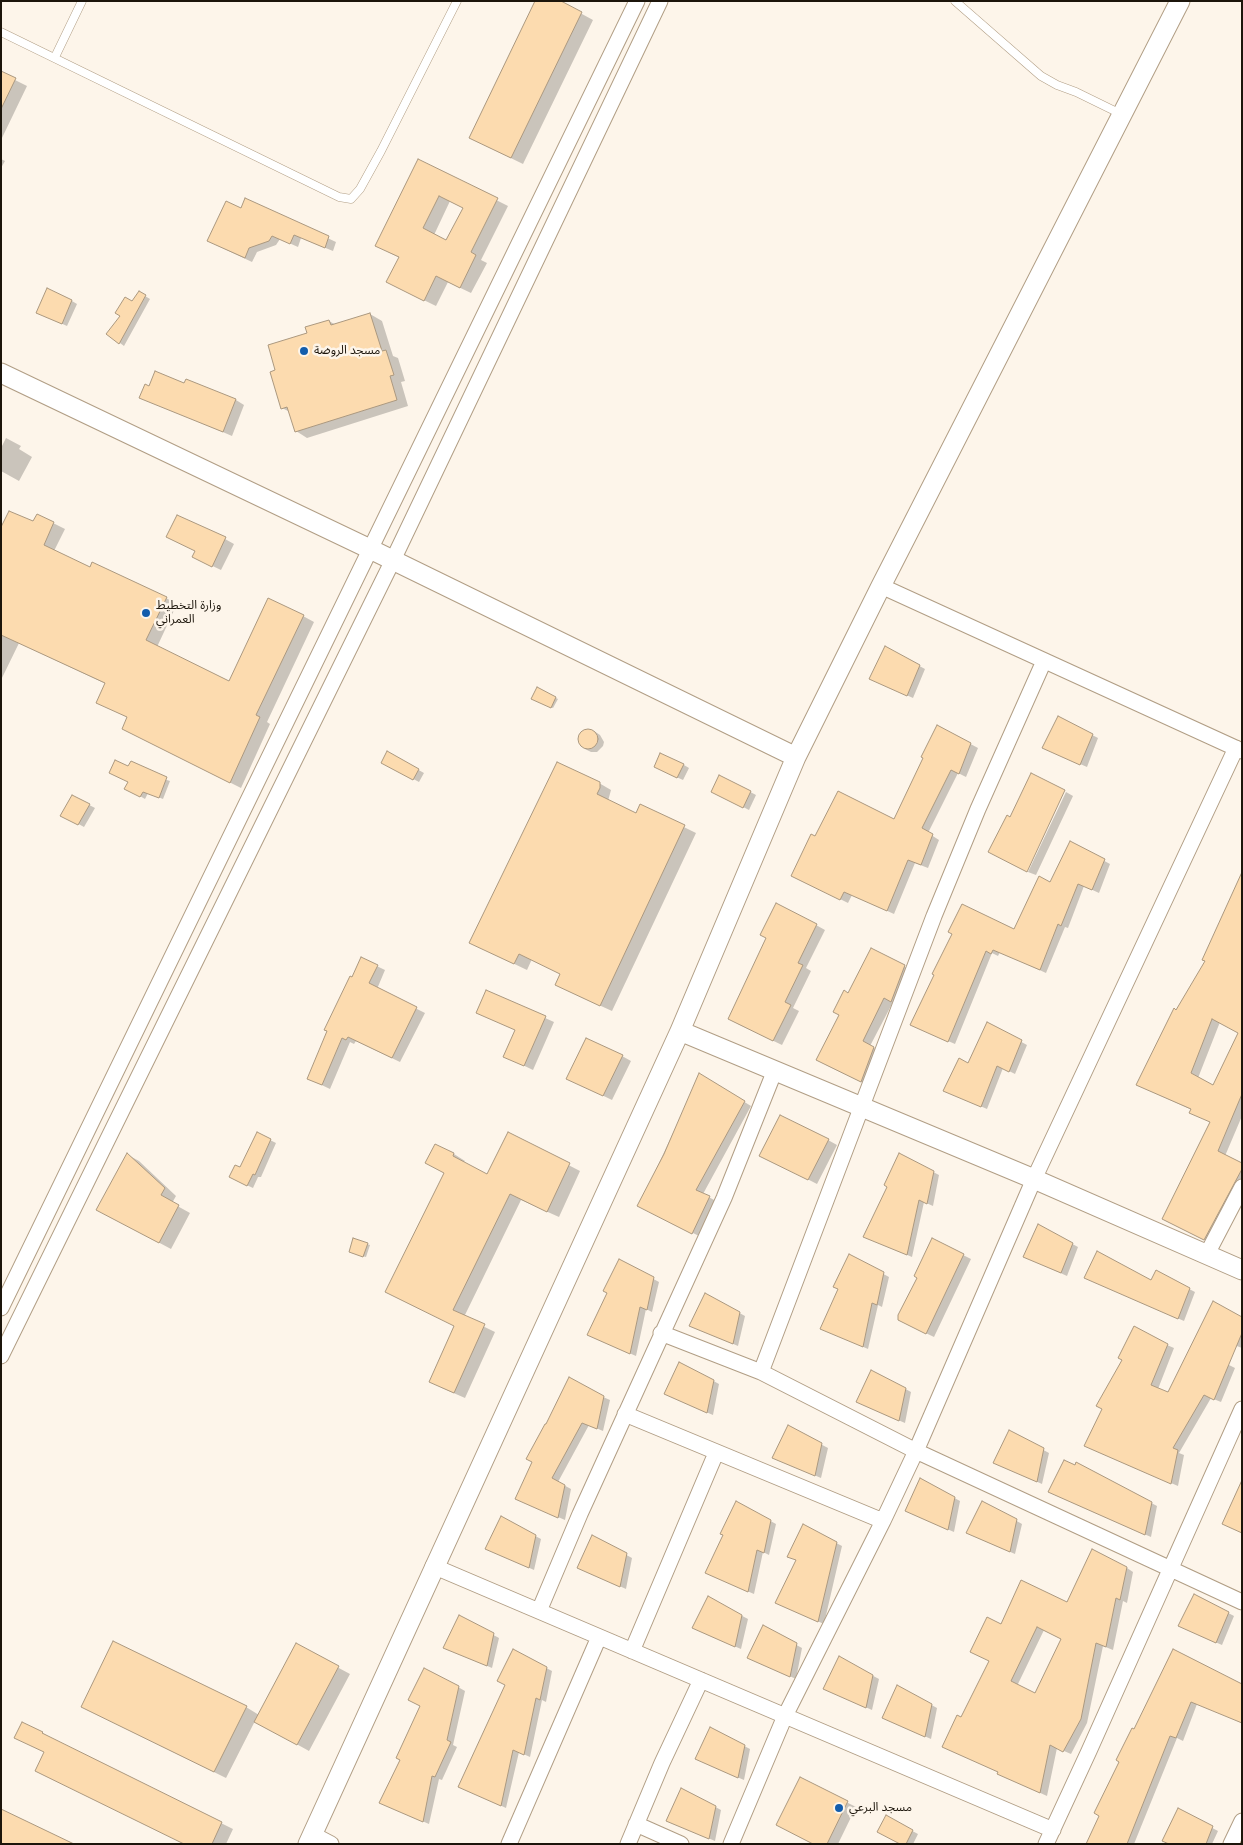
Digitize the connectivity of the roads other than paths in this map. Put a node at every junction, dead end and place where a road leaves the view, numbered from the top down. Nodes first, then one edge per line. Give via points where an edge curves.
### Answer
1 (82, 1) edge
2 (457, 1) edge
3 (637, 1) edge
4 (660, 1) edge
5 (955, 1) edge
6 (1180, 1) edge
7 (1, 32) edge
8 (55, 57) junction
9 (1123, 115) junction
10 (1, 373) edge
11 (370, 549) junction
12 (393, 560) junction
13 (881, 586) junction
14 (1044, 660) junction
15 (1239, 749) edge
16 (796, 757) junction
17 (680, 1031) junction
18 (775, 1070) junction
19 (863, 1106) junction
20 (1034, 1179) junction
21 (1242, 1186) edge
22 (1206, 1254) junction
23 (1242, 1270) edge
24 (1, 1308) edge
25 (662, 1333) junction
26 (1, 1356) edge
27 (761, 1372) junction
28 (1242, 1409) edge
29 (625, 1414) junction
30 (916, 1451) junction
31 (716, 1453) junction
32 (883, 1521) junction
33 (434, 1566) junction
34 (1169, 1569) junction
35 (1242, 1602) edge
36 (540, 1611) junction
37 (599, 1637) junction
38 (632, 1651) junction
39 (701, 1680) junction
40 (785, 1716) junction
41 (1242, 1821) edge
42 (636, 1824) junction
43 (1052, 1830) junction
44 (310, 1839) edge
45 (331, 1844) edge
46 (509, 1844) edge
47 (628, 1844) edge
48 (681, 1844) edge
49 (731, 1844) edge
50 (1046, 1844) edge
51 (1231, 1844) edge

1 - 8 lane
2 - 8 lane via 382,151 360,190 351,199 339,197
3 - 11 street
4 - 12 street
5 - 9 lane via 1041,76
6 - 9 street
7 - 8 lane
9 - 13 street
10 - 11 street
11 - 12 street
11 - 24 street
12 - 16 street
12 - 26 street
13 - 14 street
13 - 16 street
14 - 15 street
14 - 19 street via 934,916
15 - 20 street
16 - 17 street
17 - 18 street
17 - 33 street
18 - 19 street
18 - 25 street via 724,1198
19 - 20 street
19 - 27 street
20 - 22 street
20 - 30 street
21 - 22 street
22 - 23 street
25 - 27 street
25 - 29 street
27 - 30 street
28 - 34 street
29 - 31 street
29 - 36 street
30 - 32 street
30 - 34 street
31 - 32 street
31 - 38 street
32 - 40 street
33 - 36 street
33 - 44 street
34 - 35 street
34 - 43 street
36 - 37 street
37 - 38 street
37 - 46 street
38 - 39 street
39 - 40 street
39 - 42 street
40 - 43 street
40 - 49 street
41 - 51 street
42 - 47 street
42 - 48 street
43 - 50 street
44 - 45 street

